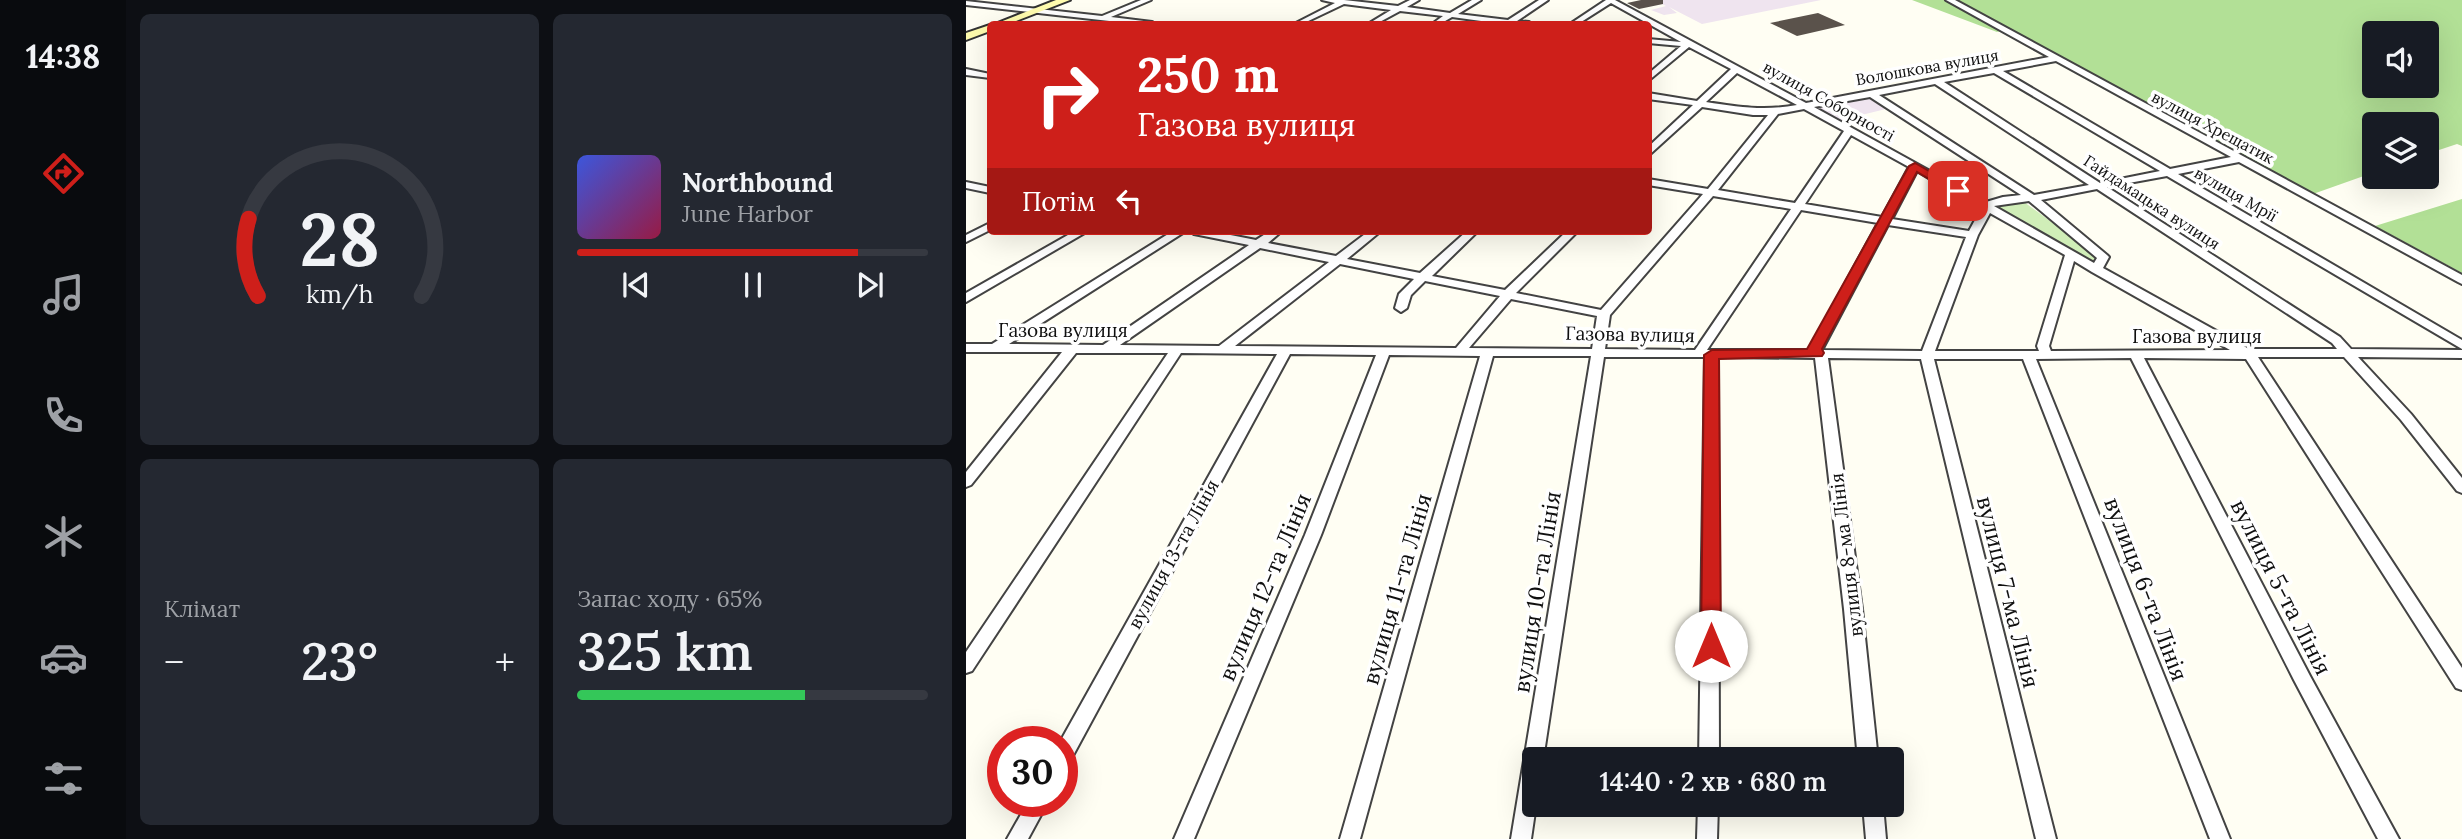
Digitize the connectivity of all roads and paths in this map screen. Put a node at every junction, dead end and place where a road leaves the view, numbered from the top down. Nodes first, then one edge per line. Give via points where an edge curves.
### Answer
1 (993, 0) edge
2 (1065, 0) edge
3 (1147, 0) edge
4 (1326, 0) edge
5 (1415, 0) edge
6 (1477, 0) edge
7 (1544, 0) edge
8 (1611, 0) edge
9 (1950, 0) edge
10 (1344, 1) edge
11 (966, 3) edge
12 (983, 4) junction
13 (1040, 9) junction
14 (1399, 9) junction
15 (966, 11) edge
16 (1451, 15) junction
17 (1104, 18) junction
18 (1008, 21) edge
19 (1128, 21) edge
20 (1303, 21) edge
21 (1377, 21) edge
22 (1441, 21) edge
23 (1492, 21) edge
24 (1509, 21) edge
25 (1579, 21) edge
26 (1644, 21) edge
27 (1652, 26) edge
28 (987, 29) edge
29 (966, 37) edge
30 (1652, 41) edge
31 (1690, 46) junction
32 (2054, 59) junction
33 (1736, 69) junction
34 (1995, 70) junction
35 (966, 72) edge
36 (987, 76) edge
37 (1652, 76) edge
38 (1936, 81) junction
39 (1870, 93) junction
40 (1652, 97) edge
41 (1701, 103) junction
42 (1804, 106) junction
43 (1775, 112) junction
44 (1849, 131) junction
45 (1652, 149) edge
46 (2238, 159) junction
47 (1915, 166) junction
48 (2168, 172) junction
49 (1652, 183) edge
50 (967, 186) edge
51 (2100, 186) junction
52 (987, 189) edge
53 (1711, 192) junction
54 (2030, 198) junction
55 (1796, 206) junction
56 (1985, 207) junction
57 (1883, 220) junction
58 (987, 228) edge
59 (1076, 235) edge
60 (1175, 235) edge
61 (1214, 235) edge
62 (1271, 235) edge
63 (1371, 235) edge
64 (1468, 235) edge
65 (1569, 235) edge
66 (1972, 235) junction
67 (966, 239) edge
68 (1259, 244) junction
69 (2070, 256) junction
70 (1339, 260) junction
71 (2096, 271) junction
72 (1421, 277) junction
73 (2462, 280) edge
74 (1509, 293) junction
75 (966, 298) edge
76 (1401, 308) dead end
77 (1604, 314) junction
78 (2462, 345) edge
79 (994, 348) junction
80 (966, 349) edge
81 (1072, 349) junction
82 (1106, 349) junction
83 (1177, 350) junction
84 (1222, 350) junction
85 (1285, 351) junction
86 (1384, 351) junction
87 (1459, 352) junction
88 (1488, 352) junction
89 (2349, 352) junction
90 (1597, 353) junction
91 (1817, 353) junction
92 (1705, 354) junction
93 (2462, 354) edge
94 (1927, 355) junction
95 (2028, 355) junction
96 (2046, 355) junction
97 (2136, 355) junction
98 (2251, 355) junction
99 (966, 482) edge
100 (2462, 488) edge
101 (966, 666) edge
102 (2462, 684) edge
103 (1078, 728) edge
104 (1709, 747) edge
105 (1867, 747) edge
106 (1029, 817) edge
107 (1708, 817) edge
108 (1874, 817) edge
109 (1017, 839) edge
110 (1184, 839) edge
111 (1350, 839) edge
112 (1521, 839) edge
113 (1707, 839) edge
114 (1876, 839) edge
115 (2046, 839) edge
116 (2220, 839) edge
117 (2389, 839) edge

1 - 12 street
2 - 13 street
3 - 17 street
4 - 10 street
5 - 14 street
6 - 16 street
7 - 24 street
8 - 25 street
8 - 26 street, вулиця Соборності
9 - 32 street, вулиця Хрещатик
10 - 14 street
10 - 20 street
11 - 12 street
12 - 13 street
12 - 15 street
13 - 17 street
13 - 18 street
14 - 16 street
14 - 21 street
16 - 22 street
16 - 23 street
17 - 19 street
27 - 31 street, вулиця Соборності
28 - 29 street
30 - 31 street
31 - 33 street, вулиця Соборності
31 - 37 street
32 - 34 street, Волошкова вулиця
32 - 46 street, вулиця Хрещатик
33 - 41 street
33 - 42 street, вулиця Соборності
34 - 38 street, Волошкова вулиця
34 - 48 street, вулиця Мрії
35 - 36 street
38 - 39 street, Волошкова вулиця
38 - 51 street, Гайдамацька вулиця
39 - 42 street, Волошкова вулиця
39 - 54 street
40 - 41 street, Волошкова вулиця
41 - 43 street, Волошкова вулиця
41 - 45 street
42 - 43 street, Волошкова вулиця
42 - 44 street, вулиця Соборності
43 - 53 street
44 - 47 street, вулиця Соборності
44 - 55 street
46 - 48 street
46 - 73 street, вулиця Хрещатик
47 - 56 street, вулиця Соборності
47 - 57 street
48 - 51 street
48 - 78 street, вулиця Мрії
49 - 53 street
50 - 52 street
51 - 54 street
51 - 89 street, Гайдамацька вулиця
53 - 55 street
53 - 77 street
54 - 56 street
54 - 71 street via 2103,257
55 - 57 street
55 - 92 street
56 - 66 street
56 - 69 street, вулиця Соборності
57 - 66 street
57 - 91 street via 1815,349
58 - 67 street
59 - 75 street
60 - 79 street
61 - 68 street
62 - 68 street
63 - 70 street
64 - 72 street
65 - 74 street
66 - 94 street
68 - 70 street
68 - 82 street
69 - 71 street, вулиця Соборності
69 - 96 street via 2043,346
70 - 72 street
70 - 84 street
71 - 98 street, вулиця Соборності
72 - 74 street
72 - 76 street via 1405,294
74 - 77 street
74 - 87 street
77 - 90 street
79 - 80 street, Газова вулиця
79 - 81 street, Газова вулиця
81 - 82 street, Газова вулиця
81 - 99 street
82 - 83 street, Газова вулиця
83 - 84 street, Газова вулиця
83 - 101 street
84 - 85 street, Газова вулиця
85 - 86 street, Газова вулиця
85 - 103 street, вулиця 13-та Лінія
86 - 87 street, Газова вулиця
86 - 110 street, вулиця 12-та Лінія via 1313,535
87 - 88 street, Газова вулиця
88 - 90 street, Газова вулиця
88 - 111 street, вулиця 11-та Лінія
89 - 93 street, Газова вулиця
89 - 98 street, Газова вулиця
89 - 100 street, Гайдамацька вулиця
90 - 92 street, Газова вулиця
90 - 112 street, вулиця 10-та Лінія
91 - 92 street, Газова вулиця
91 - 94 street, Газова вулиця
91 - 105 street, вулиця 8-ма Лінія via 1822,358 1834,453
92 - 104 street
94 - 95 street, Газова вулиця
94 - 115 street, вулиця 7-ма Лінія
95 - 96 street, Газова вулиця
95 - 116 street, вулиця 6-та Лінія
96 - 97 street, Газова вулиця
97 - 98 street, Газова вулиця
97 - 117 street, вулиця 5-та Лінія
98 - 102 street
106 - 109 street
107 - 113 street
108 - 114 street

